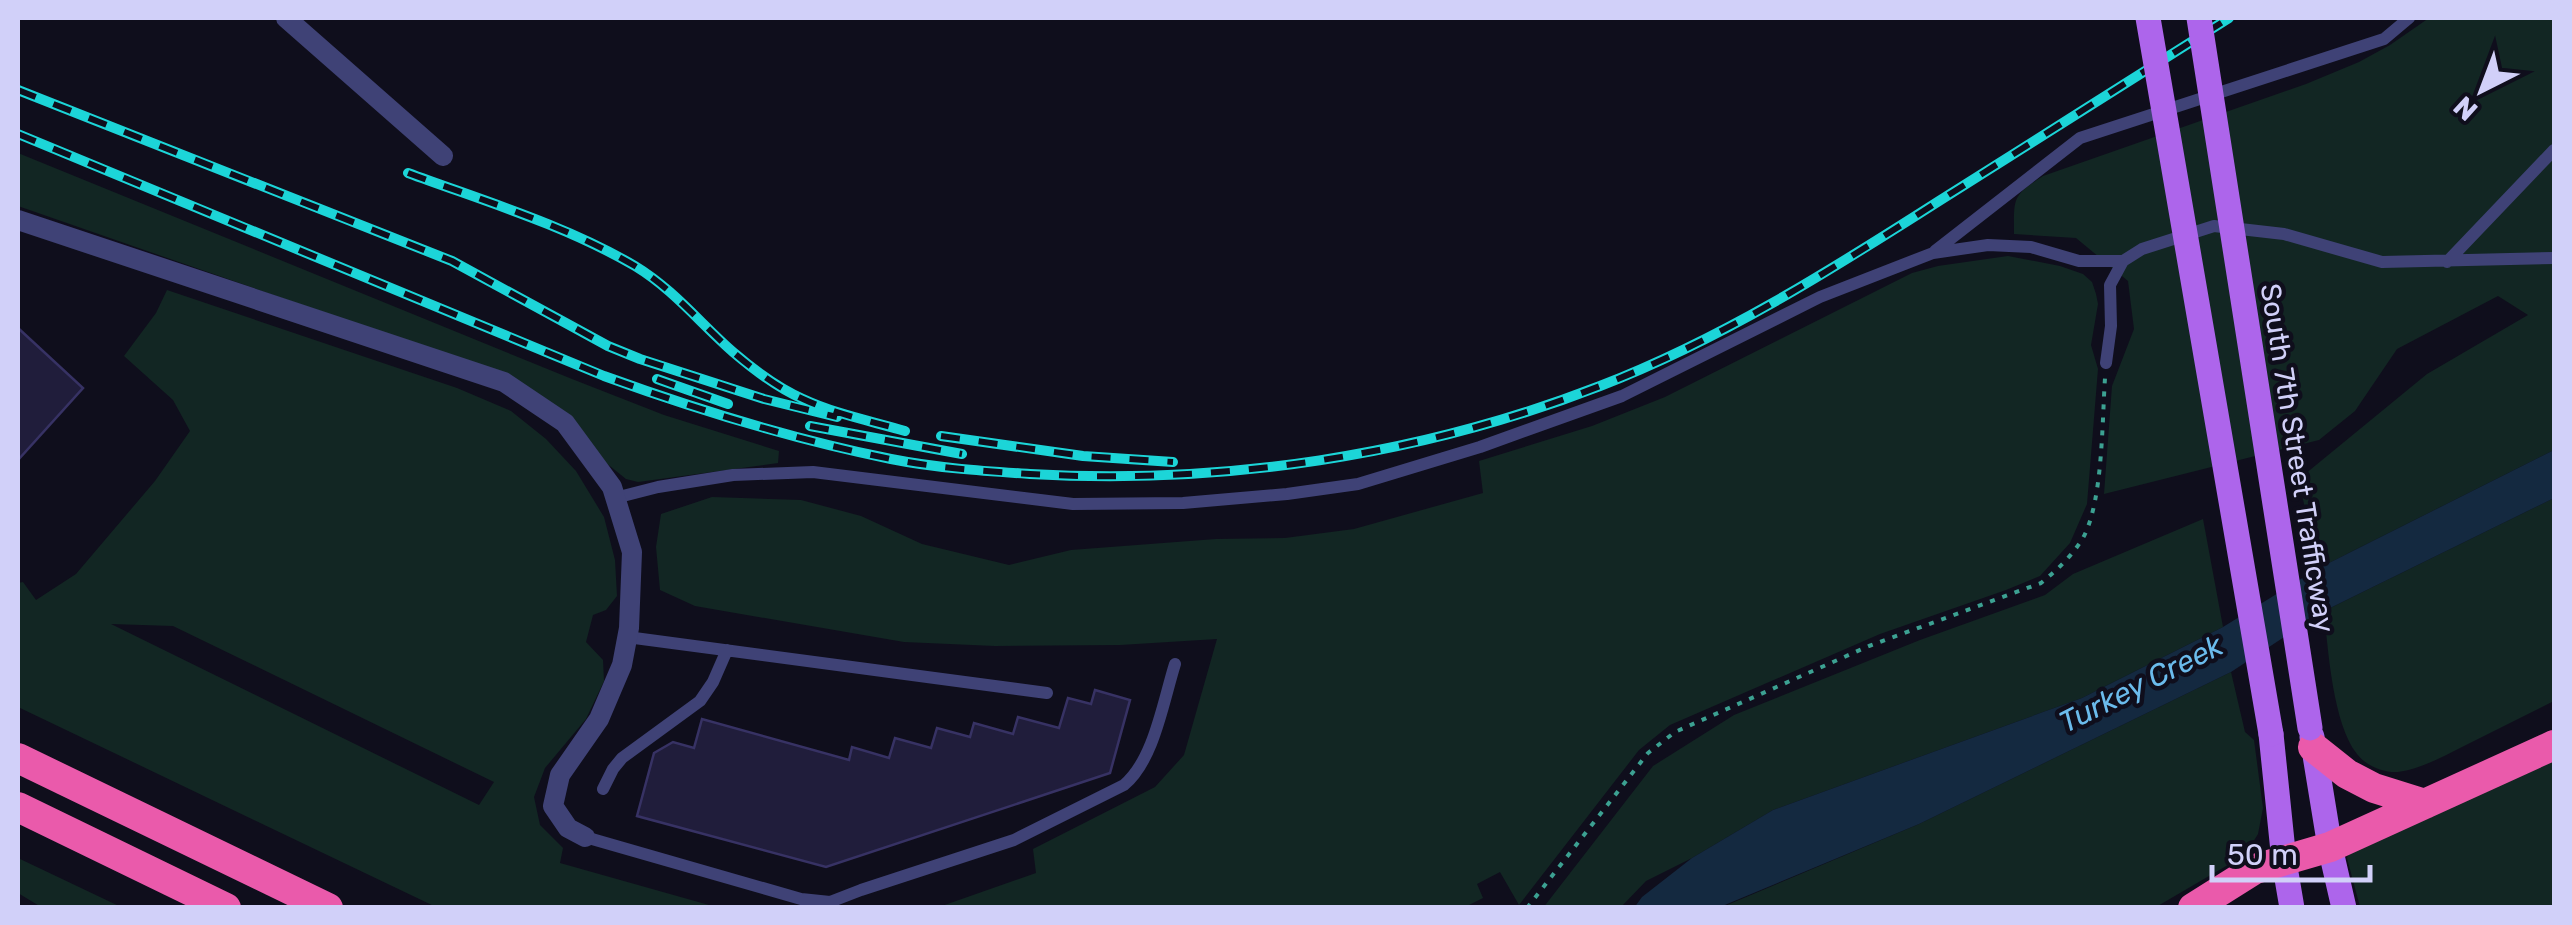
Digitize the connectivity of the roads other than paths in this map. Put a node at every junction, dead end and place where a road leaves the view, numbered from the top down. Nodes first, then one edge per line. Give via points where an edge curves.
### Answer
1 (286, 18) edge
2 (2148, 18) edge
3 (2199, 18) edge
4 (2409, 18) edge
5 (2554, 150) edge
6 (443, 156) dead end
7 (18, 220) edge
8 (1932, 253) junction
9 (2554, 258) edge
10 (2123, 261) junction
11 (2447, 262) junction
12 (2106, 363) road end
13 (615, 498) junction
14 (627, 637) junction
15 (726, 650) junction
16 (1175, 664) dead end
17 (1047, 693) dead end
18 (2312, 738) junction
19 (2554, 746) edge
20 (18, 758) edge
21 (603, 790) dead end
22 (2424, 804) junction
23 (18, 807) edge
24 (585, 838) joint
25 (2330, 848) junction
26 (2284, 860) junction
27 (226, 908) edge
28 (328, 908) edge
29 (2193, 908) edge
30 (2292, 908) edge
31 (2344, 908) edge

1 - 6 street
2 - 26 main road, bridge via 2271,734
3 - 18 main road, South 7th Street Trafficway, bridge
4 - 8 lane via 2384,40 2080,138
5 - 11 lane
7 - 13 street via 504,382 565,423
8 - 10 lane via 2031,247 2080,261
8 - 13 lane via 1820,297 1622,396 1358,484 1183,502 1073,504 813,472 733,475
9 - 11 lane
10 - 11 lane via 2142,248 2214,226 2284,234 2382,262
10 - 12 lane via 2110,286
13 - 14 street via 632,552
14 - 15 lane
14 - 24 street via 598,720 560,775 552,806
15 - 17 lane
15 - 21 lane via 700,701 622,758
16 - 24 lane via 1146,756 1124,785 1014,840 830,902
18 - 22 highway via 2348,774
18 - 25 main road, South 7th Street Trafficway
19 - 22 highway
20 - 28 highway
22 - 25 highway
23 - 27 highway
25 - 26 highway
25 - 31 main road, South 7th Street Trafficway
26 - 29 highway via 2255,869
26 - 30 main road

